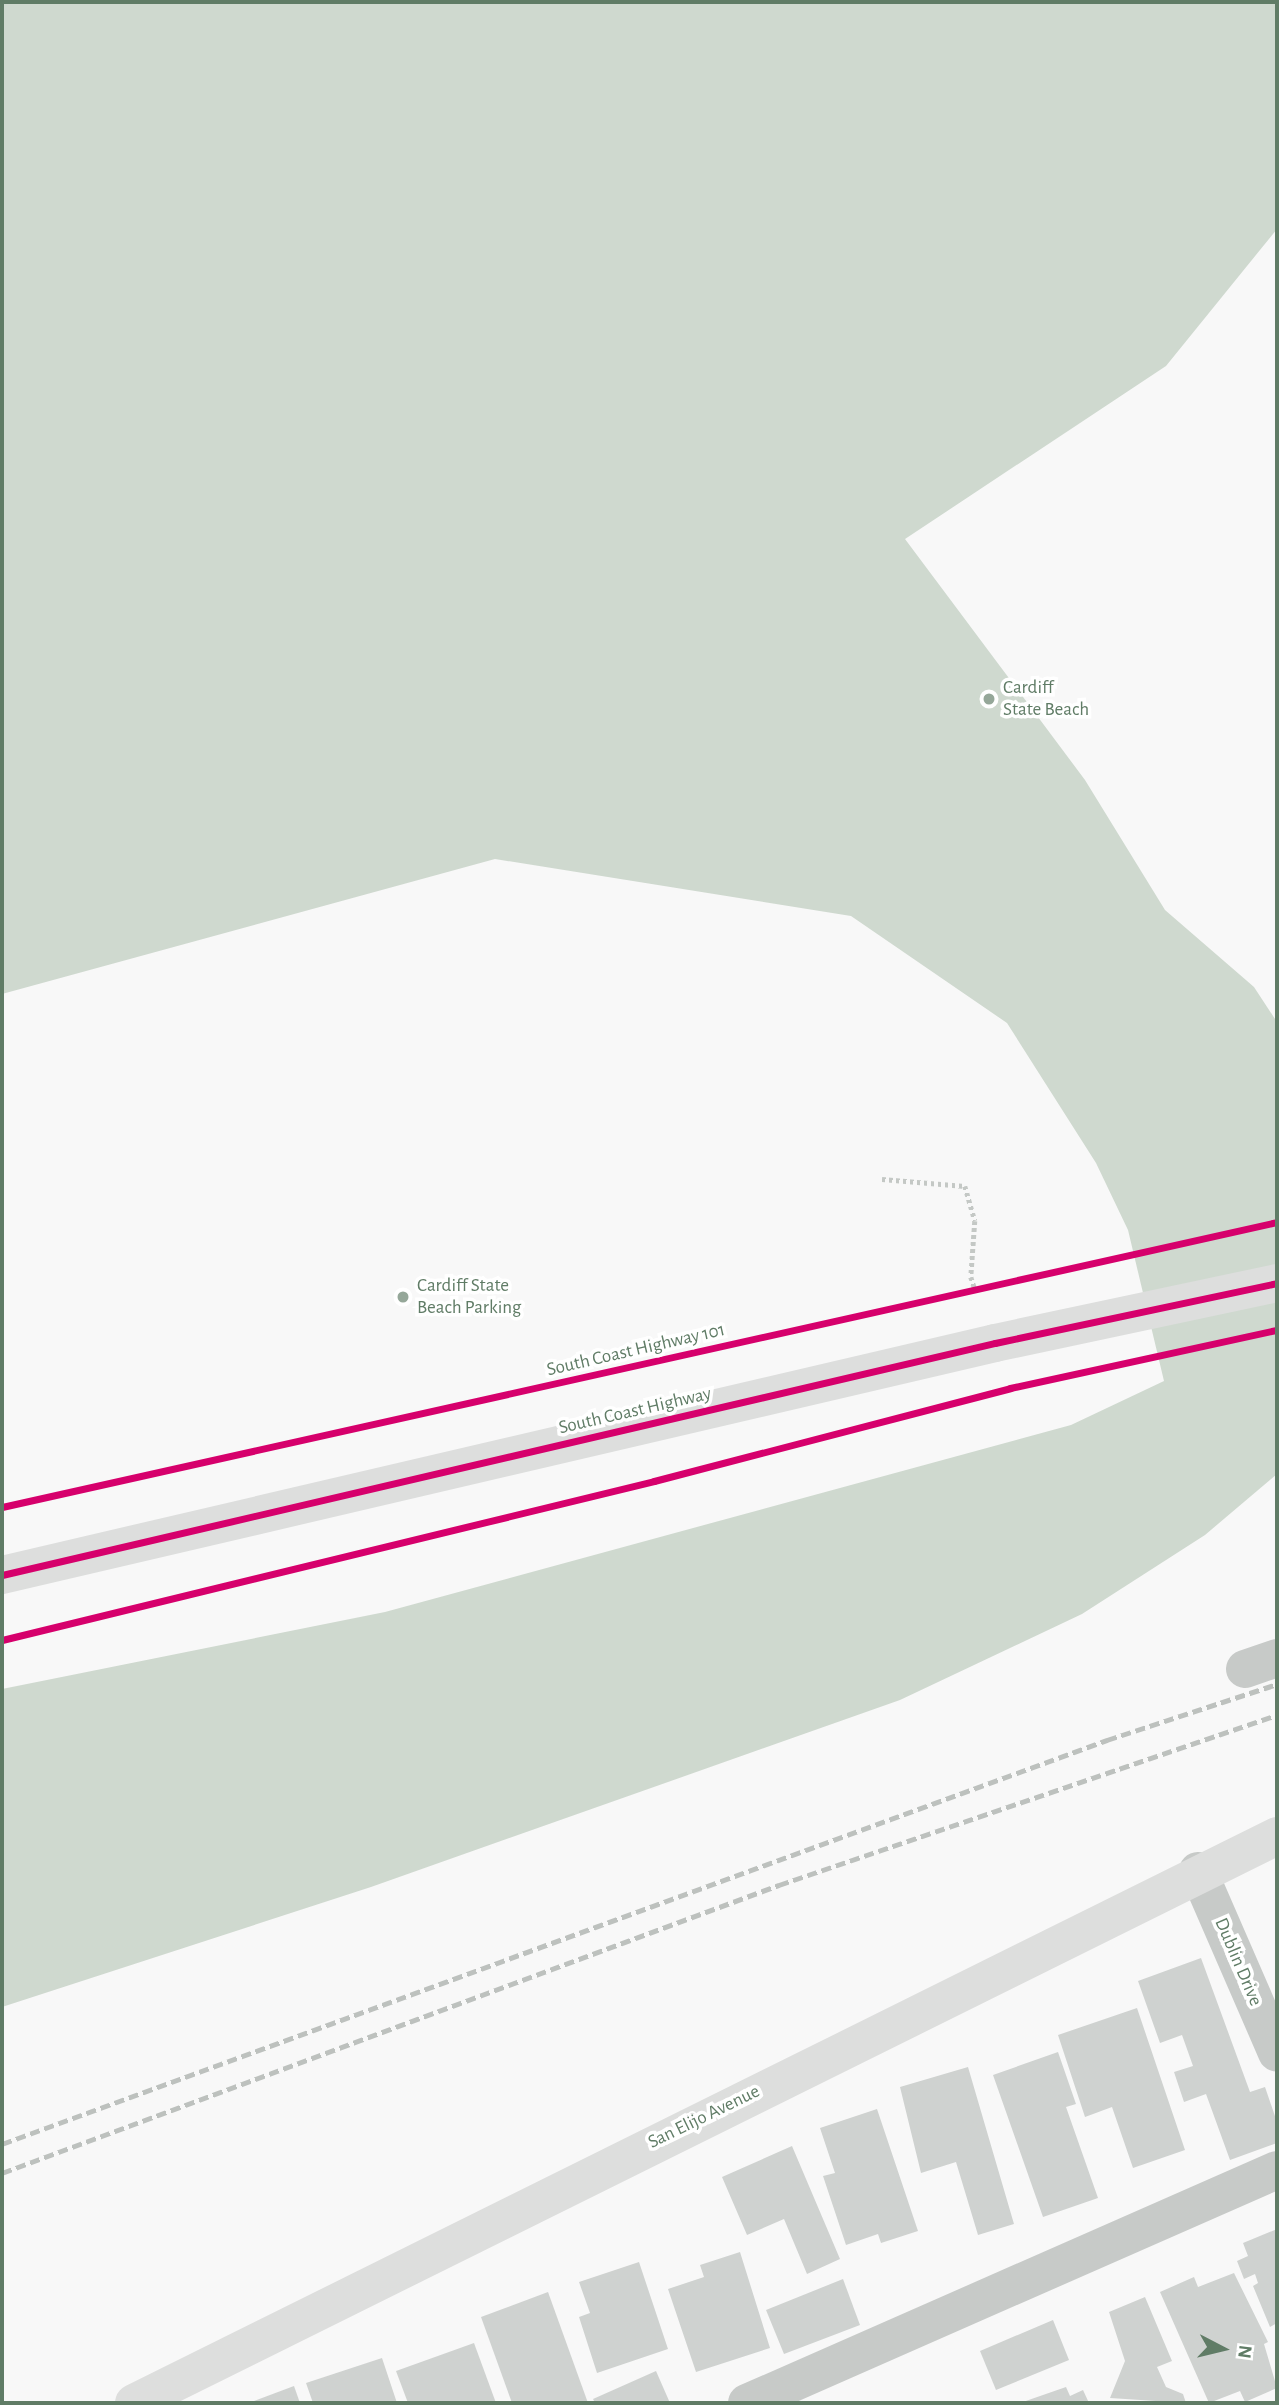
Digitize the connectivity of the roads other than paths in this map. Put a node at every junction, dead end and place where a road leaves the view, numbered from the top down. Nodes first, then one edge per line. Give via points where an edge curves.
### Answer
1 (1277, 1283) edge
2 (2, 1576) edge
3 (1277, 1836) edge
4 (1198, 1871) junction
5 (1277, 2053) edge
6 (1277, 2170) edge
7 (138, 2402) edge
8 (747, 2403) edge

1 - 2 main road, South Coast Highway via 995,1343
3 - 4 main road, San Elijo Avenue
4 - 5 street, Dublin Drive
4 - 7 main road, San Elijo Avenue
6 - 8 street

